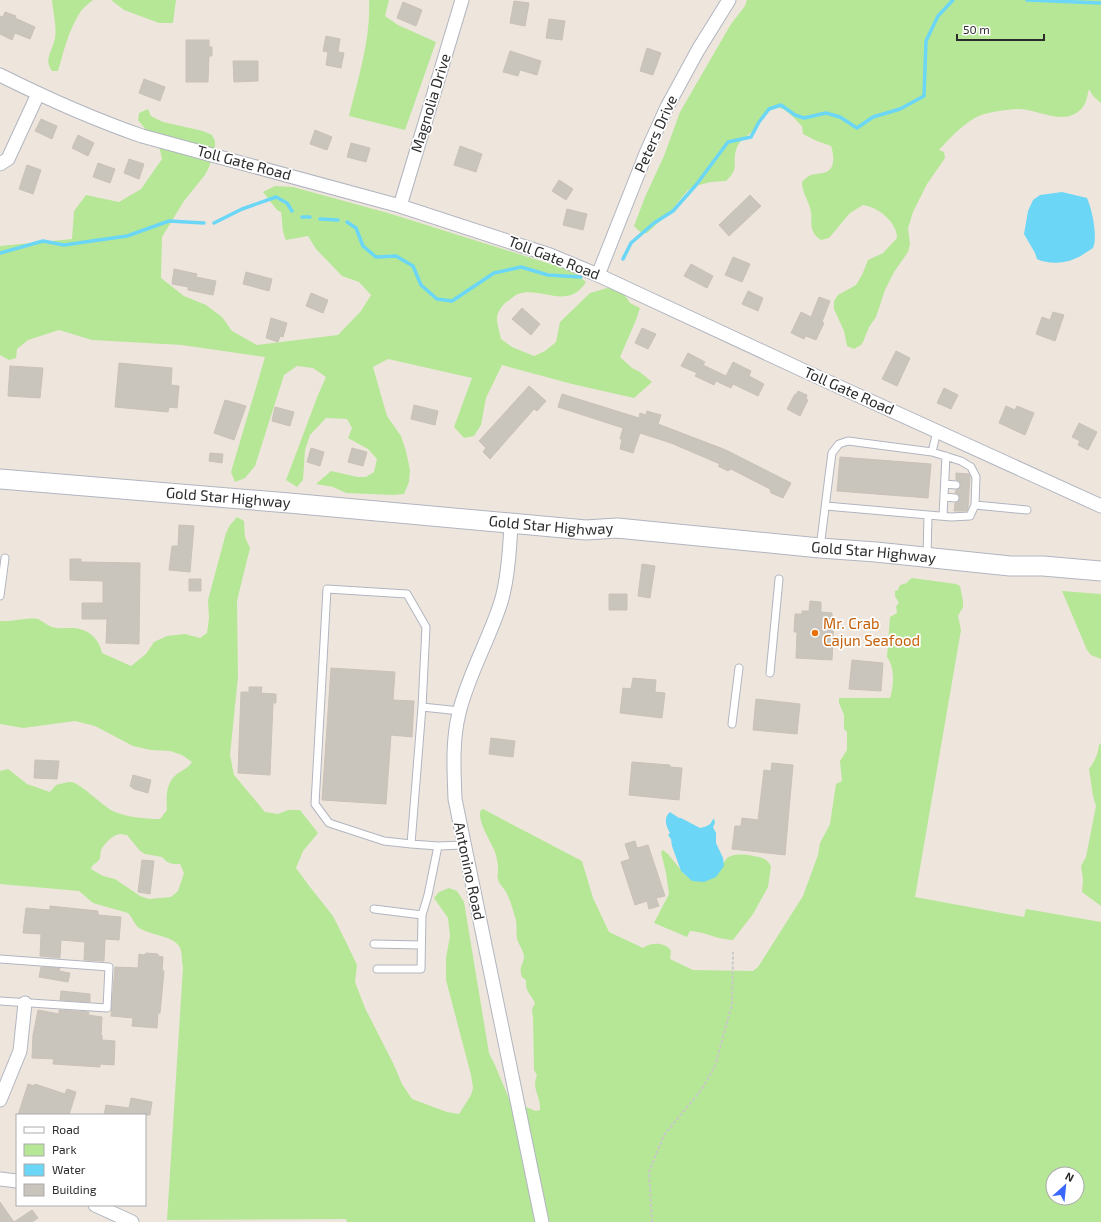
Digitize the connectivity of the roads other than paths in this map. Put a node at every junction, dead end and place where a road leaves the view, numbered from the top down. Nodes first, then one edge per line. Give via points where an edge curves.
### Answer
1 (462, 0) edge
2 (729, 0) edge
3 (0, 75) edge
4 (38, 94) junction
5 (0, 164) edge
6 (400, 206) junction
7 (598, 275) junction
8 (937, 431) junction
9 (932, 452) junction
10 (946, 456) junction
11 (0, 479) edge
12 (944, 484) junction
13 (956, 485) dead end
14 (944, 497) junction
15 (955, 498) dead end
16 (1086, 500) junction
17 (973, 501) junction
18 (826, 506) junction
19 (1101, 506) edge
20 (1027, 510) dead end
21 (928, 515) junction
22 (943, 516) junction
23 (1101, 516) edge
24 (511, 523) junction
25 (820, 548) junction
26 (927, 557) junction
27 (5, 558) dead end
28 (1101, 571) edge
29 (779, 579) dead end
30 (0, 596) edge
31 (739, 668) dead end
32 (770, 673) dead end
33 (422, 707) junction
34 (460, 711) junction
35 (732, 724) dead end
36 (411, 844) junction
37 (464, 845) junction
38 (438, 846) junction
39 (374, 909) dead end
40 (422, 915) junction
41 (374, 944) dead end
42 (421, 945) junction
43 (0, 959) edge
44 (378, 969) dead end
45 (0, 1001) edge
46 (25, 1003) junction
47 (0, 1100) edge
48 (0, 1179) edge
49 (16, 1181) edge
50 (97, 1206) edge
51 (132, 1222) edge
52 (542, 1222) edge

1 - 6 street, Magnolia Drive
2 - 7 street, Peters Drive via 667,107
3 - 4 street, Toll Gate Road
4 - 5 street via 8,159
4 - 6 street, Toll Gate Road via 109,125 142,136
6 - 7 street, Toll Gate Road via 512,242
7 - 8 street, Toll Gate Road
8 - 9 lane
8 - 16 street, Toll Gate Road
9 - 10 lane
9 - 18 lane via 848,441 839,444 832,453
10 - 12 lane
10 - 17 lane via 971,467 976,477
11 - 24 main road, Gold Star Highway
12 - 13 lane
12 - 14 lane
14 - 15 lane
14 - 22 lane
16 - 19 street, Toll Gate Road
16 - 23 street, Toll Gate Road
17 - 20 lane
17 - 22 lane via 970,516
18 - 21 lane
18 - 25 lane
21 - 22 lane
21 - 26 lane
24 - 25 main road, Gold Star Highway via 586,530 617,528
24 - 34 street, Antonino Road via 509,558 501,600 470,678
25 - 26 main road, Gold Star Highway
26 - 28 main road, Gold Star Highway via 1010,566
27 - 30 lane
29 - 32 lane
31 - 35 lane
33 - 34 lane
33 - 36 lane
33 - 36 lane via 426,627 407,594 328,589 315,804 329,823 384,841
34 - 37 street, Antonino Road via 454,756 455,799
36 - 38 lane
37 - 38 lane
37 - 52 street, Antonino Road
38 - 40 lane
39 - 40 lane
40 - 42 lane
41 - 42 lane
42 - 44 lane via 421,969
43 - 46 lane via 109,967 107,1008
45 - 46 lane
46 - 47 street via 20,1051
48 - 49 street
50 - 51 street

